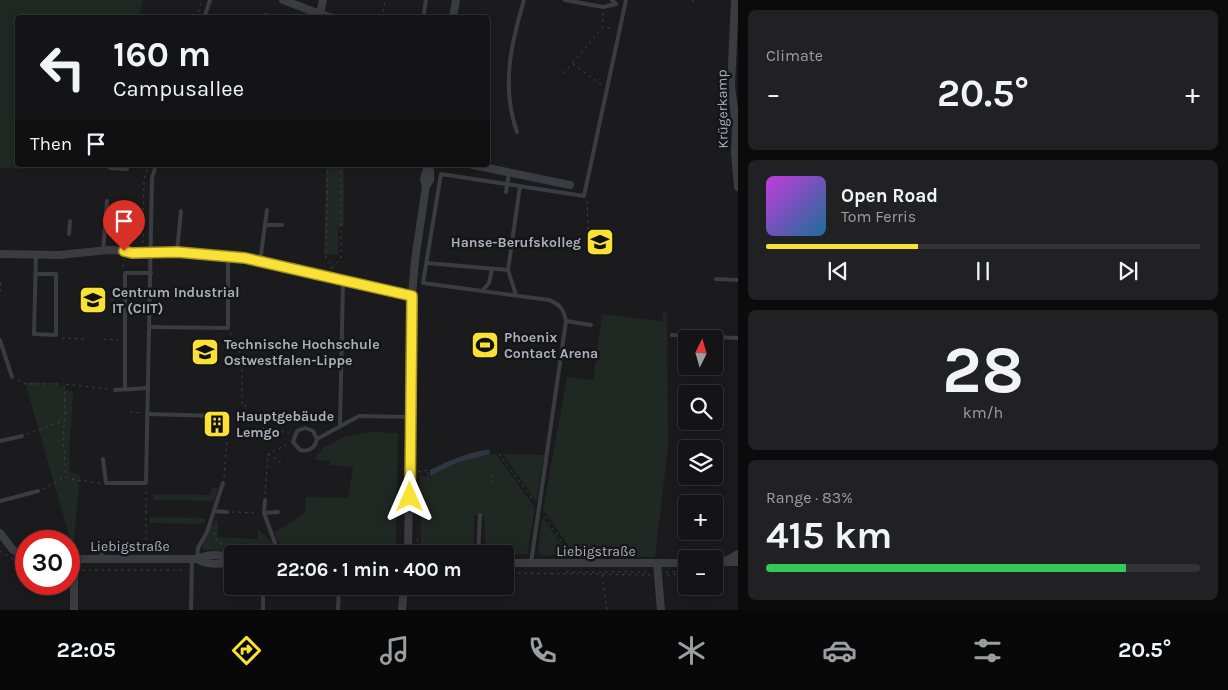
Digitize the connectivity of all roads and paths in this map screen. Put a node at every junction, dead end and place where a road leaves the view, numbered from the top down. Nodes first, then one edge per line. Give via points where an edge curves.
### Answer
1 (202, 0) edge
2 (210, 0) edge
3 (284, 0) edge
4 (322, 0) edge
5 (385, 0) edge
6 (426, 0) edge
7 (456, 0) edge
8 (524, 0) edge
9 (565, 0) edge
10 (612, 0) edge
11 (626, 0) edge
12 (735, 0) edge
13 (616, 4) junction
14 (624, 5) junction
15 (603, 7) junction
16 (424, 13) dead end
17 (315, 14) edge
18 (197, 15) edge
19 (205, 15) edge
20 (382, 15) edge
21 (454, 15) edge
22 (603, 27) junction
23 (619, 30) junction
24 (573, 63) junction
25 (564, 73) dead end
26 (598, 84) dead end
27 (517, 132) dead end
28 (148, 167) edge
29 (155, 167) edge
30 (328, 167) edge
31 (341, 167) edge
32 (428, 167) edge
33 (483, 167) edge
34 (110, 168) dead end
35 (127, 169) dead end
36 (509, 172) junction
37 (738, 180) edge
38 (507, 184) junction
39 (570, 185) dead end
40 (520, 186) junction
41 (738, 187) edge
42 (506, 192) dead end
43 (584, 196) junction
44 (107, 202) dead end
45 (267, 210) dead end
46 (181, 211) dead end
47 (70, 221) dead end
48 (266, 225) junction
49 (282, 225) dead end
50 (69, 234) dead end
51 (124, 251) junction
52 (103, 252) junction
53 (177, 252) junction
54 (147, 253) junction
55 (589, 253) dead end
56 (0, 254) edge
57 (36, 254) junction
58 (228, 256) junction
59 (260, 262) junction
60 (427, 263) junction
61 (492, 269) junction
62 (331, 270) junction
63 (508, 270) junction
64 (125, 273) junction
65 (151, 273) junction
66 (36, 274) junction
67 (331, 278) junction
68 (0, 279) edge
69 (716, 279) dead end
70 (738, 280) edge
71 (343, 281) junction
72 (483, 290) junction
73 (0, 292) edge
74 (412, 296) junction
75 (516, 296) junction
76 (111, 300) dead end
77 (124, 300) junction
78 (566, 321) junction
79 (591, 325) dead end
80 (150, 327) junction
81 (228, 328) junction
82 (672, 335) dead end
83 (60, 338) dead end
84 (738, 338) edge
85 (86, 339) dead end
86 (0, 340) edge
87 (104, 340) dead end
88 (124, 340) junction
89 (12, 377) joint
90 (64, 384) junction
91 (124, 388) junction
92 (148, 388) junction
93 (115, 390) joint
94 (251, 406) dead end
95 (130, 412) dead end
96 (147, 414) junction
97 (219, 416) dead end
98 (410, 417) junction
99 (64, 421) junction
100 (340, 425) junction
101 (262, 428) dead end
102 (294, 434) junction
103 (22, 436) joint
104 (317, 440) junction
105 (0, 441) edge
106 (227, 441) dead end
107 (293, 442) junction
108 (268, 454) junction
109 (103, 459) dead end
110 (281, 463) dead end
111 (418, 472) dead end
112 (492, 474) dead end
113 (66, 476) junction
114 (428, 480) dead end
115 (146, 482) junction
116 (106, 483) junction
117 (223, 483) joint
118 (492, 483) dead end
119 (38, 491) joint
120 (265, 500) joint
121 (0, 501) edge
122 (142, 510) dead end
123 (146, 510) junction
124 (214, 511) junction
125 (227, 512) joint
126 (278, 512) dead end
127 (264, 513) junction
128 (480, 515) dead end
129 (214, 532) dead end
130 (0, 533) edge
131 (417, 537) dead end
132 (224, 545) edge
133 (276, 545) edge
134 (408, 545) edge
135 (419, 545) edge
136 (478, 545) edge
137 (146, 546) dead end
138 (0, 551) edge
139 (15, 551) edge
140 (738, 554) edge
141 (224, 556) edge
142 (80, 558) edge
143 (195, 559) junction
144 (15, 560) edge
145 (724, 562) joint
146 (738, 562) edge
147 (514, 563) edge
148 (532, 563) junction
149 (678, 565) edge
150 (80, 570) edge
151 (192, 570) junction
152 (657, 570) junction
153 (678, 570) edge
154 (514, 572) edge
155 (602, 573) junction
156 (678, 573) edge
157 (74, 595) edge
158 (263, 595) edge
159 (339, 595) edge
160 (403, 595) edge
161 (74, 610) edge
162 (191, 610) edge
163 (263, 610) edge
164 (338, 610) edge
165 (402, 610) edge
166 (607, 610) edge
167 (661, 610) edge

1 - 18 path
2 - 19 lane
3 - 17 street
4 - 17 street
5 - 20 path
6 - 16 lane
7 - 21 street
8 - 27 lane via 508,60 512,119
9 - 15 lane
10 - 13 lane
11 - 14 lane
12 - 37 street, Krügerkamp via 731,86
13 - 14 lane
13 - 15 lane
14 - 23 lane
15 - 22 path
22 - 23 path
22 - 24 path
23 - 43 lane
24 - 25 path
24 - 26 path
28 - 54 path via 144,179
29 - 54 lane
30 - 62 path via 326,258
31 - 62 path via 341,258
32 - 74 street via 424,179 426,186
33 - 36 street
34 - 35 lane
36 - 38 lane
36 - 39 street
37 - 41 street, Krügerkamp
38 - 40 lane
38 - 42 lane
38 - 60 lane via 441,174
40 - 43 lane
40 - 63 lane
43 - 55 path via 588,203
44 - 52 lane
45 - 48 lane
46 - 53 lane
47 - 50 lane
48 - 49 lane
48 - 59 lane
51 - 52 street
51 - 54 street
51 - 64 path
52 - 57 street
53 - 54 street
53 - 58 street
54 - 65 lane
56 - 57 street
57 - 66 lane
58 - 59 street
58 - 81 lane
59 - 67 street
60 - 61 lane
60 - 72 lane via 423,283
61 - 63 lane
61 - 72 lane
62 - 67 path
63 - 75 lane
64 - 65 lane
64 - 77 lane
65 - 80 lane
66 - 66 lane via 32,329 34,334 56,335 56,274
67 - 71 street
68 - 73 path
69 - 70 lane
71 - 74 street
71 - 100 lane
72 - 75 lane
74 - 98 street
75 - 78 lane via 558,304
76 - 77 path
77 - 88 lane
78 - 79 lane
78 - 148 lane
80 - 81 lane
80 - 92 lane
81 - 94 path via 242,357 242,406
82 - 84 lane
83 - 85 path
86 - 89 lane
87 - 88 path
88 - 91 lane
89 - 90 path via 26,384
90 - 93 path
90 - 99 path
91 - 92 lane
91 - 93 lane
92 - 96 lane
95 - 96 path
96 - 97 lane
96 - 115 lane
98 - 100 lane via 359,416
98 - 134 street
99 - 103 path
99 - 113 path via 62,436
100 - 104 lane
101 - 102 path
102 - 104 lane via 305,428 313,431
102 - 107 lane
103 - 105 lane
104 - 107 lane via 308,451 300,450
106 - 117 path
107 - 108 path
108 - 110 path
108 - 120 path
109 - 116 lane
111 - 114 path via 428,470
112 - 118 path
113 - 116 path
113 - 119 path
115 - 116 lane
115 - 123 path
117 - 124 lane
119 - 121 lane
120 - 127 lane
122 - 123 path
123 - 137 path
124 - 125 lane
124 - 143 lane
125 - 127 path
126 - 127 lane
127 - 133 lane
128 - 136 lane
129 - 132 path via 216,541
130 - 139 street
131 - 135 path
138 - 144 path
140 - 145 street
141 - 143 street, Liebigstraße
142 - 143 street, Liebigstraße via 102,554
143 - 151 lane
145 - 146 street
147 - 148 street, Liebigstraße
148 - 152 street, Liebigstraße
149 - 152 street, Liebigstraße
150 - 151 path
151 - 162 lane
152 - 153 path
152 - 155 path
152 - 156 path
152 - 167 street
154 - 155 path
155 - 166 path
157 - 161 street
158 - 163 lane
159 - 164 lane
160 - 165 street

